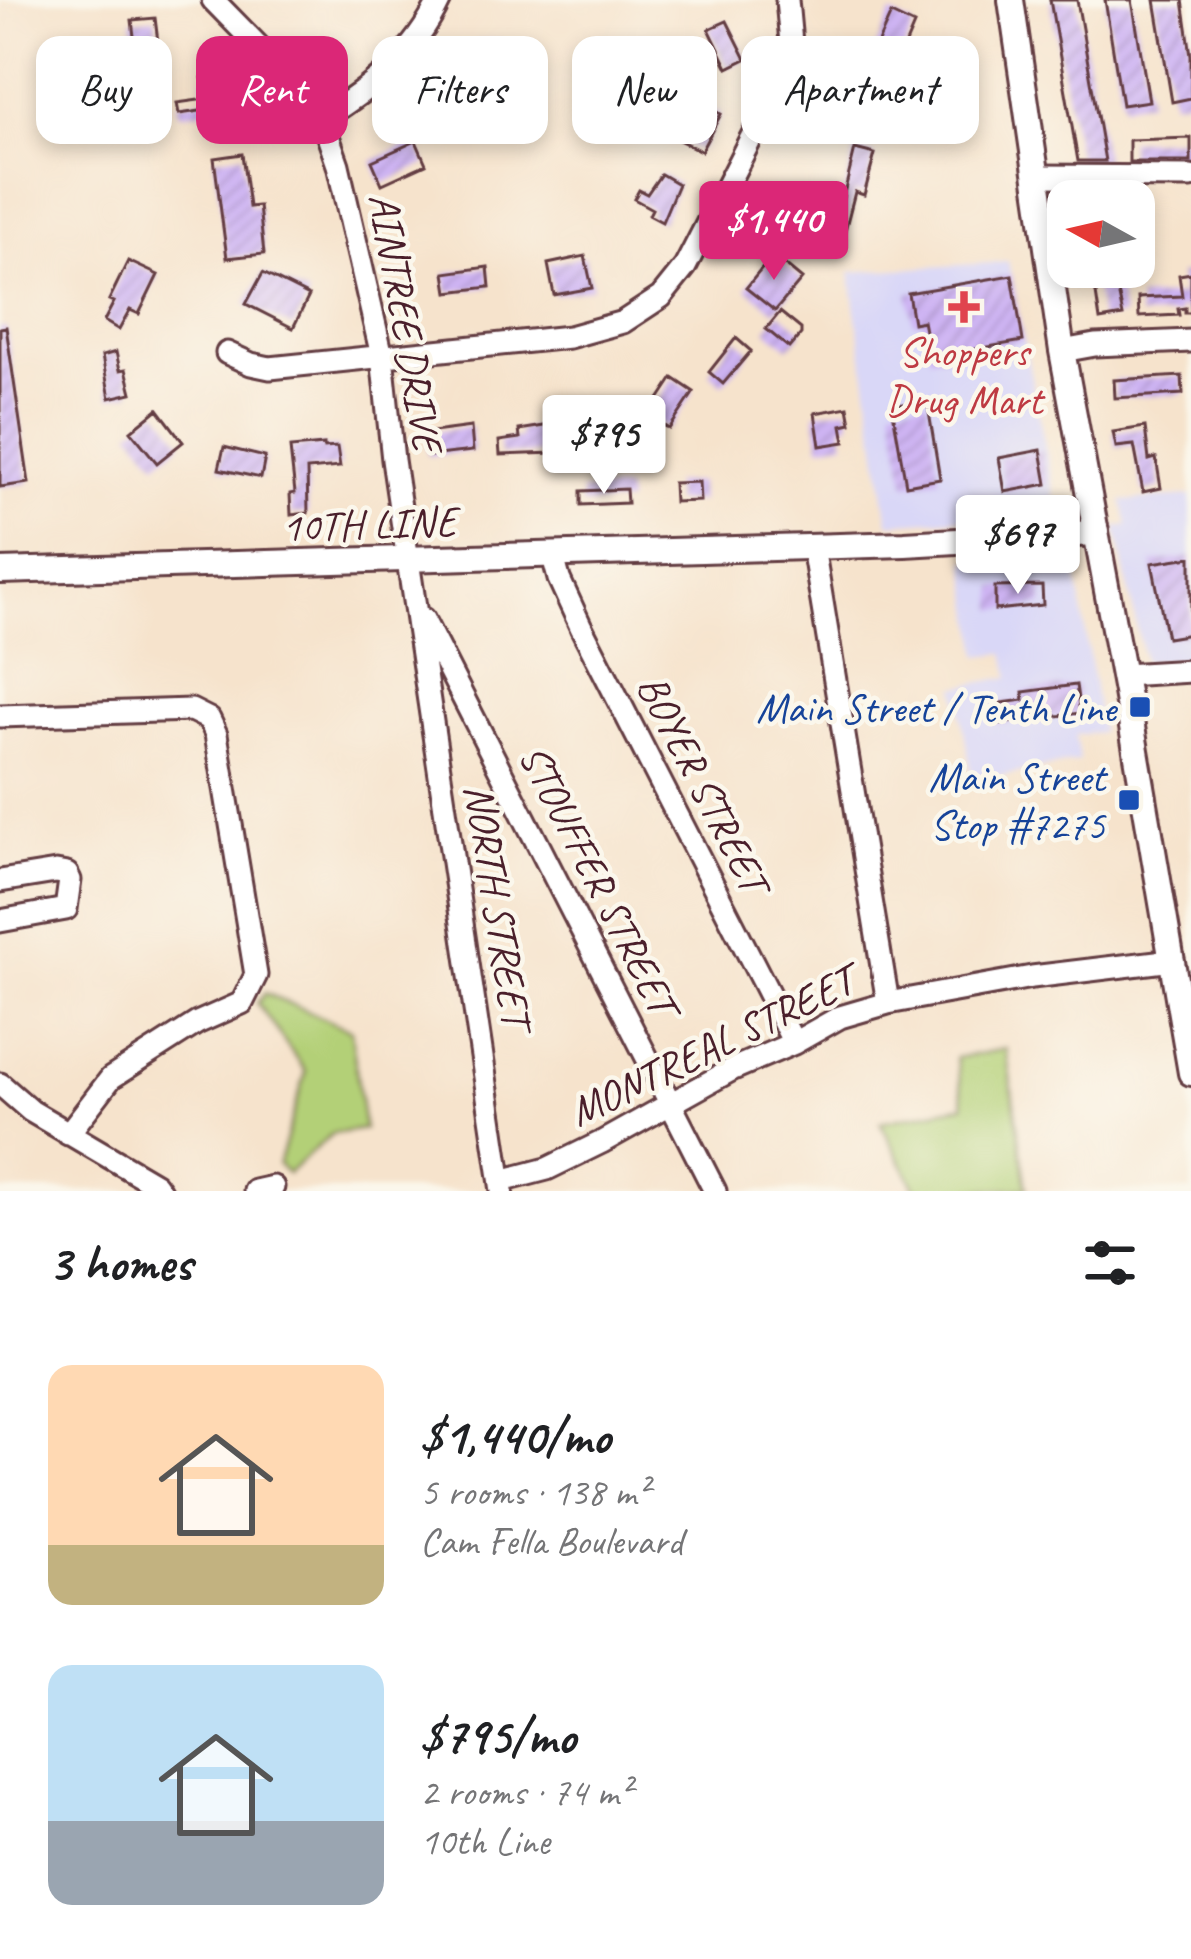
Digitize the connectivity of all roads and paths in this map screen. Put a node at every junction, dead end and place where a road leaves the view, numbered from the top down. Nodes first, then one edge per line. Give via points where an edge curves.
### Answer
1 (213, 0) edge
2 (440, 0) edge
3 (787, 0) edge
4 (1011, 0) edge
5 (248, 36) edge
6 (348, 100) edge
7 (331, 144) edge
8 (1036, 176) junction
9 (1191, 177) edge
10 (1191, 341) edge
11 (1062, 351) junction
12 (227, 353) dead end
13 (382, 356) junction
14 (1094, 532) junction
15 (814, 547) junction
16 (553, 556) junction
17 (408, 559) junction
18 (0, 571) edge
19 (414, 602) junction
20 (1191, 671) edge
21 (1123, 675) junction
22 (0, 716) edge
23 (0, 881) edge
24 (0, 921) edge
25 (1178, 947) edge
26 (887, 1003) junction
27 (794, 1043) junction
28 (1191, 1072) edge
29 (0, 1084) edge
30 (671, 1105) junction
31 (68, 1134) junction
32 (502, 1186) edge
33 (160, 1191) edge
34 (715, 1191) edge

1 - 5 street, AINTREE DRIVE
2 - 6 street via 398,64
3 - 13 street via 786,70 685,267 661,297 623,322 569,337
4 - 8 main road
7 - 13 street, AINTREE DRIVE
8 - 9 street
8 - 11 main road
10 - 11 street
11 - 14 main road
12 - 13 street via 270,368
13 - 17 street, AINTREE DRIVE
14 - 15 main road, 10TH LINE
14 - 21 main road
15 - 16 main road, 10TH LINE
15 - 26 street
16 - 17 main road, 10TH LINE
16 - 27 street, BOYER STREET via 590,646
17 - 18 main road, 10TH LINE
17 - 19 street, NORTH STREET
19 - 30 street, STOUFFER STREET
19 - 32 street, NORTH STREET
20 - 21 street
21 - 25 main road
22 - 31 street via 190,710 209,719 252,939 256,975 242,1003 111,1078
23 - 24 street via 56,872 70,880 65,909
25 - 26 street, MONTREAL STREET
25 - 28 main road
26 - 27 street, MONTREAL STREET
27 - 30 street, MONTREAL STREET
29 - 31 street
30 - 32 street, MONTREAL STREET
30 - 34 street, STOUFFER STREET
31 - 33 street

